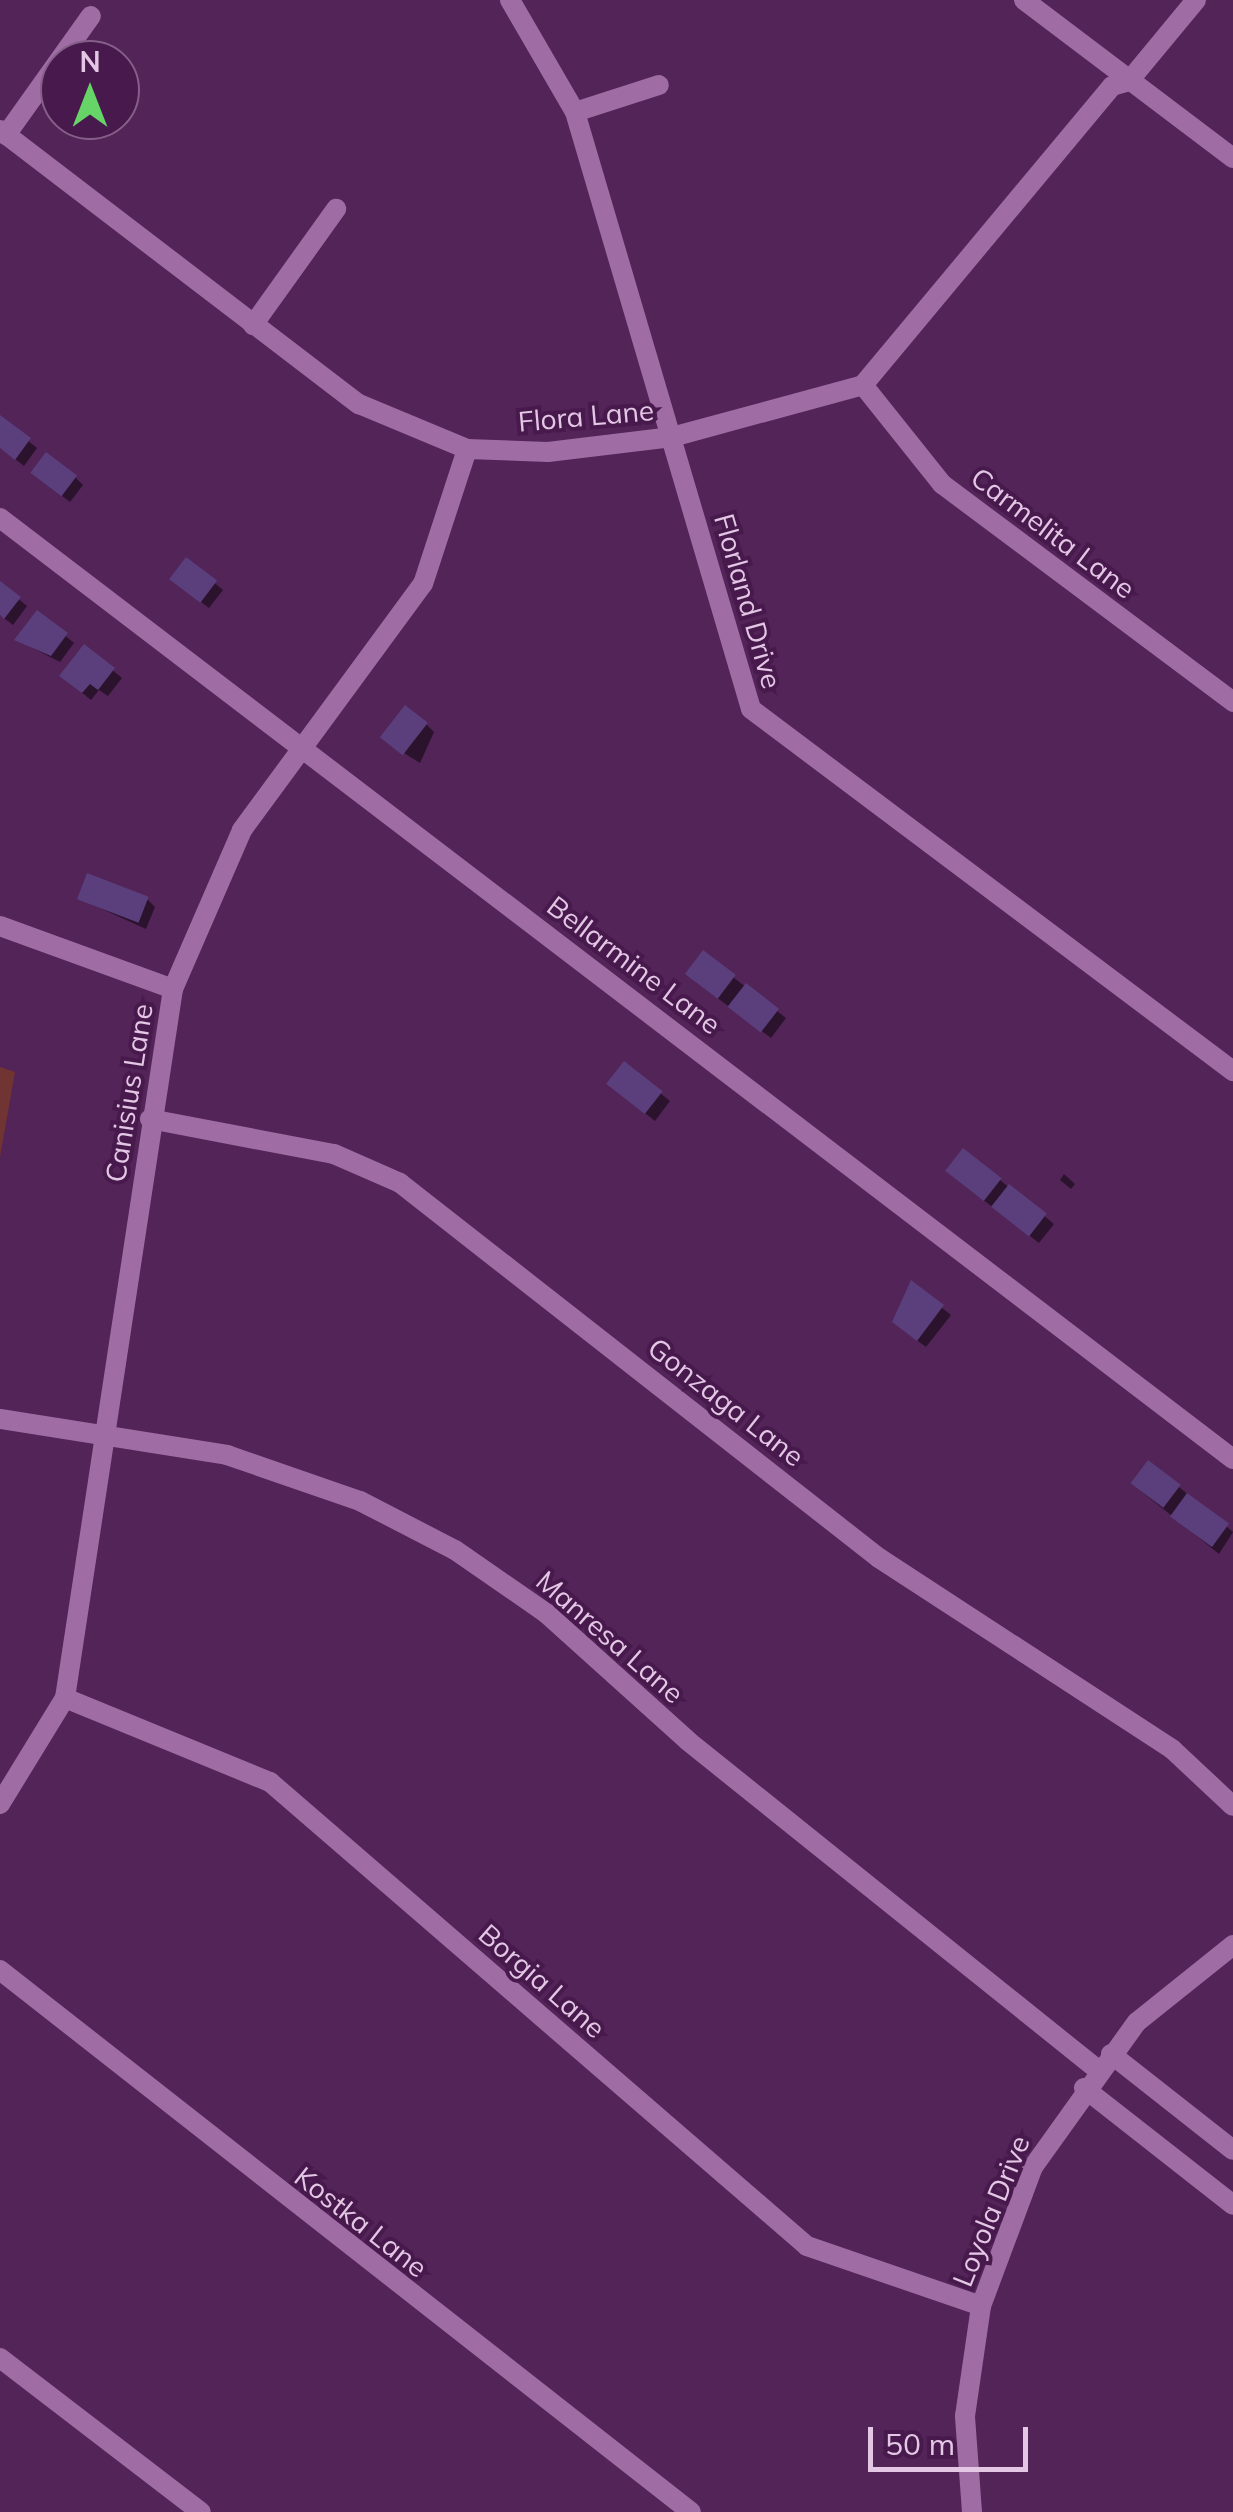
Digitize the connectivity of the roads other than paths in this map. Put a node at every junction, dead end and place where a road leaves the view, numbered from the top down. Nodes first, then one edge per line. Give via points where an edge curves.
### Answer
1 (510, 0) edge
2 (1024, 0) edge
3 (1196, 0) edge
4 (91, 16) dead end
5 (1130, 81) junction
6 (659, 86) dead end
7 (576, 112) junction
8 (3, 133) edge
9 (1233, 158) edge
10 (336, 209) dead end
11 (253, 325) junction
12 (863, 385) junction
13 (672, 437) junction
14 (468, 449) junction
15 (0, 518) edge
16 (1233, 702) edge
17 (302, 746) junction
18 (0, 926) edge
19 (174, 989) junction
20 (1233, 1071) edge
21 (150, 1119) junction
22 (0, 1420) edge
23 (109, 1436) junction
24 (1233, 1458) edge
25 (65, 1698) junction
26 (0, 1804) edge
27 (1233, 1806) edge
28 (1233, 1946) edge
29 (0, 1970) edge
30 (1104, 2062) junction
31 (1084, 2088) junction
32 (1233, 2150) edge
33 (1233, 2205) edge
34 (981, 2306) junction
35 (0, 2358) edge
36 (201, 2512) edge
37 (691, 2512) edge
38 (972, 2512) edge

1 - 7 street, Florland Drive
2 - 5 street
3 - 5 street
4 - 8 street
5 - 9 street
5 - 12 street via 1112,86
6 - 7 street
7 - 13 street, Florland Drive
8 - 11 street, Flora Lane
10 - 11 street
11 - 14 street, Flora Lane via 359,404
12 - 13 street, Flora Lane
12 - 16 street, Carmelita Lane via 942,484
13 - 14 street, Flora Lane via 548,452
13 - 20 street, Florland Drive via 751,709
14 - 17 street, Canisius Lane via 423,584
15 - 17 street, Bellarmine Lane
17 - 19 street, Canisius Lane via 242,830
17 - 24 street, Bellarmine Lane
18 - 19 street
19 - 21 street, Canisius Lane
21 - 23 street, Canisius Lane
21 - 27 street, Gonzaga Lane via 334,1154 400,1183 878,1558 1172,1749
22 - 23 street, Manresa Lane
23 - 25 street, Canisius Lane
23 - 30 street, Manresa Lane via 295,1476 455,1550 546,1613 716,1765
25 - 26 street, Canisius Lane
25 - 34 street, Borgia Lane via 270,1782 807,2246
28 - 30 street, Loyola Drive via 1191,1973
29 - 37 street, Kostka Lane
30 - 31 street, Loyola Drive
30 - 32 street, Manresa Lane
31 - 33 street
31 - 34 street, Loyola Drive via 1033,2167
34 - 38 street, Loyola Drive via 965,2416
35 - 36 street

